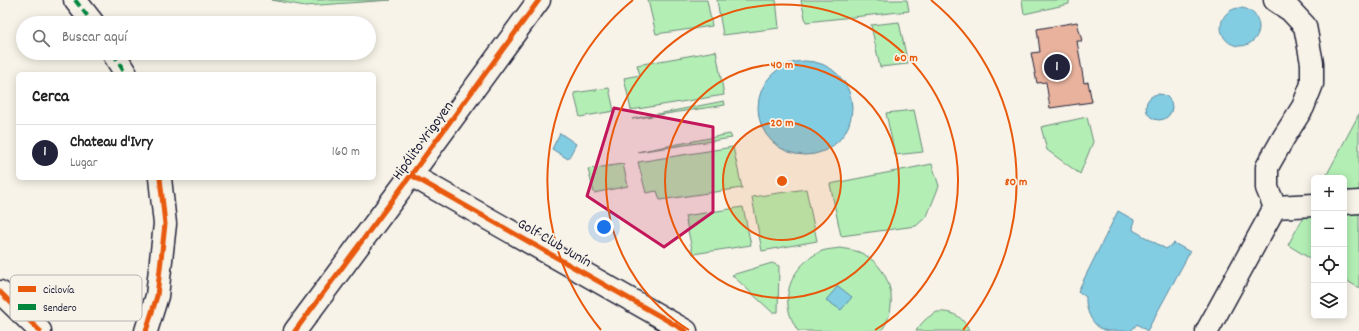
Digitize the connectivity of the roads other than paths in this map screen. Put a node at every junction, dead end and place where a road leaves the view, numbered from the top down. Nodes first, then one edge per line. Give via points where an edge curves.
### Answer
1 (75, 0) edge
2 (539, 0) edge
3 (1275, 0) edge
4 (88, 16) edge
5 (117, 60) edge
6 (125, 72) edge
7 (411, 175) junction
8 (160, 180) edge
9 (1359, 202) edge
10 (1347, 203) edge
11 (1311, 204) edge
12 (1275, 207) junction
13 (0, 292) edge
14 (10, 302) edge
15 (30, 321) edge
16 (40, 331) edge
17 (146, 331) edge
18 (295, 331) edge
19 (686, 331) edge
20 (1207, 331) edge

1 - 4 street
2 - 7 street, Hipólito Yrigoyen
3 - 12 street via 1290,10 1305,26 1312,63 1312,84 1303,107 1267,167 1267,188
5 - 6 street
7 - 18 street, Hipólito Yrigoyen
7 - 19 street, Golf Club Junín
8 - 17 street via 165,224 157,296
9 - 10 street
11 - 12 street
12 - 20 street
13 - 14 street
15 - 16 street

